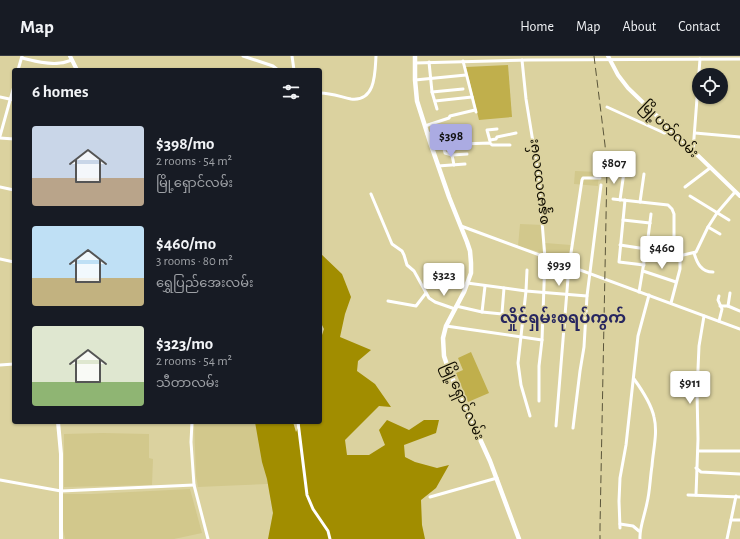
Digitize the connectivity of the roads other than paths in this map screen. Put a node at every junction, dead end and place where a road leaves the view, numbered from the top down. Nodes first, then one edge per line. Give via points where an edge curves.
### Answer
1 (243, 56) edge
2 (292, 56) edge
3 (376, 56) edge
4 (415, 56) edge
5 (22, 57) edge
6 (71, 58) edge
7 (578, 58) edge
8 (609, 58) edge
9 (672, 58) edge
10 (700, 59) junction
11 (740, 59) edge
12 (522, 60) junction
13 (463, 61) junction
14 (415, 62) junction
15 (429, 62) junction
16 (19, 68) edge
17 (76, 68) edge
18 (276, 68) edge
19 (294, 68) edge
20 (466, 75) junction
21 (430, 78) junction
22 (415, 80) junction
23 (463, 89) dead end
24 (12, 92) edge
25 (432, 92) junction
26 (322, 93) edge
27 (472, 96) junction
28 (0, 97) edge
29 (10, 99) junction
30 (435, 101) junction
31 (607, 107) dead end
32 (437, 109) dead end
33 (425, 126) junction
34 (497, 129) dead end
35 (672, 130) junction
36 (439, 131) dead end
37 (516, 133) dead end
38 (695, 133) junction
39 (427, 134) junction
40 (0, 137) edge
41 (740, 137) edge
42 (12, 139) edge
43 (490, 141) junction
44 (431, 145) junction
45 (443, 145) junction
46 (510, 145) dead end
47 (693, 152) junction
48 (467, 154) dead end
49 (452, 155) junction
50 (465, 164) dead end
51 (454, 165) junction
52 (438, 166) junction
53 (710, 168) junction
54 (624, 172) dead end
55 (644, 174) dead end
56 (600, 178) dead end
57 (601, 185) dead end
58 (0, 187) edge
59 (685, 187) dead end
60 (12, 190) edge
61 (735, 192) junction
62 (371, 194) dead end
63 (690, 196) dead end
64 (740, 196) edge
65 (613, 199) dead end
66 (620, 200) junction
67 (625, 200) junction
68 (640, 202) junction
69 (717, 212) junction
70 (651, 214) dead end
71 (623, 220) junction
72 (729, 220) dead end
73 (650, 223) junction
74 (460, 226) junction
75 (708, 227) junction
76 (720, 234) dead end
77 (620, 245) junction
78 (646, 249) junction
79 (694, 253) junction
80 (679, 256) junction
81 (545, 258) junction
82 (0, 259) edge
83 (12, 262) edge
84 (644, 265) junction
85 (569, 266) junction
86 (527, 270) dead end
87 (643, 272) junction
88 (713, 272) dead end
89 (590, 274) junction
90 (676, 282) junction
91 (467, 283) junction
92 (485, 286) junction
93 (504, 288) junction
94 (526, 291) junction
95 (544, 292) junction
96 (639, 292) junction
97 (426, 293) junction
98 (730, 293) dead end
99 (566, 294) junction
100 (649, 295) junction
101 (587, 296) junction
102 (719, 296) dead end
103 (388, 301) dead end
104 (671, 303) junction
105 (720, 306) junction
106 (728, 306) junction
107 (456, 307) junction
108 (740, 311) edge
109 (482, 312) junction
110 (502, 313) junction
111 (523, 316) junction
112 (704, 316) junction
113 (719, 322) junction
114 (446, 326) junction
115 (740, 329) edge
116 (521, 337) junction
117 (542, 340) junction
118 (12, 364) edge
119 (0, 365) edge
120 (634, 378) junction
121 (539, 401) dead end
122 (530, 416) dead end
123 (58, 424) edge
124 (192, 424) edge
125 (298, 424) edge
126 (556, 426) dead end
127 (573, 428) dead end
128 (698, 450) junction
129 (740, 451) edge
130 (696, 468) junction
131 (740, 474) edge
132 (496, 478) junction
133 (0, 480) edge
134 (194, 485) junction
135 (61, 490) junction
136 (688, 495) dead end
137 (696, 495) junction
138 (738, 496) edge
139 (430, 497) dead end
140 (735, 502) junction
141 (740, 504) edge
142 (731, 520) junction
143 (740, 520) edge
144 (620, 524) junction
145 (620, 528) dead end
146 (640, 531) junction
147 (208, 538) edge
148 (60, 539) edge
149 (202, 539) edge
150 (330, 539) edge
151 (519, 539) edge
152 (640, 539) edge
153 (727, 539) edge

1 - 18 street
2 - 19 street
3 - 26 street via 372,87 364,97 352,99
4 - 14 highway, မြို့ရှောင်လမ်း
5 - 6 street via 61,64
5 - 16 street
6 - 17 main road
7 - 8 street
7 - 12 street
8 - 9 street
8 - 35 main road, မြို့ပတ်လမ်း via 628,88
9 - 10 street
10 - 11 street
10 - 38 street
12 - 13 street
12 - 81 street, စန္ဒမာလာလမ်း via 538,173
13 - 15 street
13 - 20 street
14 - 15 street
14 - 22 highway, မြို့ရှောင်လမ်း
15 - 21 street
20 - 21 street
20 - 27 street
21 - 22 street
21 - 25 street
22 - 33 highway, မြို့ရှောင်လမ်း via 417,101
23 - 25 street
24 - 29 street
25 - 30 street
27 - 30 street
27 - 33 street via 475,111 450,116
28 - 29 street
29 - 40 street
30 - 32 street
31 - 35 street via 664,133
33 - 39 highway, မြို့ရှောင်လမ်း
34 - 43 street via 487,130
35 - 47 main road, မြို့ပတ်လမ်း
36 - 39 street
37 - 43 street
38 - 41 street
38 - 47 street
39 - 44 highway, မြို့ရှောင်လမ်း
40 - 42 street
43 - 45 street
43 - 46 street via 492,145
44 - 45 street
44 - 52 highway, မြို့ရှောင်လမ်း
45 - 49 street via 444,153
47 - 53 main road, မြို့ပတ်လမ်း
48 - 49 street
49 - 51 street
50 - 51 street
51 - 52 street
52 - 74 highway, မြို့ရှောင်လမ်း
53 - 59 street
53 - 61 main road, မြို့ပတ်လမ်း
54 - 66 street
55 - 68 street
56 - 85 street via 582,180
57 - 89 street
58 - 60 street
61 - 64 main road, မြို့ပတ်လမ်း
61 - 69 street
62 - 97 street via 392,244 402,251 407,265 414,271
63 - 69 street
65 - 66 street
66 - 67 street
67 - 68 street
67 - 71 street
68 - 80 street via 668,205 672,209 674,238
69 - 72 street
69 - 75 street
70 - 73 street
71 - 73 street
71 - 77 street
73 - 78 street
74 - 81 street
74 - 91 highway, မြို့ရှောင်လမ်း via 471,263
75 - 76 street
75 - 79 street
77 - 78 street
77 - 84 street via 619,262
78 - 84 street
79 - 80 street
79 - 88 street via 700,267
80 - 90 street via 680,269
81 - 85 street
81 - 95 street, စန္ဒမာလာလမ်း
82 - 83 street
84 - 87 street
85 - 89 street
85 - 99 street
86 - 94 street
87 - 90 street
87 - 96 street
89 - 96 street
89 - 101 street
90 - 104 street
91 - 92 street
91 - 107 highway, မြို့ရှောင်လမ်း
92 - 93 street
92 - 109 street
93 - 94 street
93 - 110 street
94 - 95 street
94 - 111 street
95 - 99 street
95 - 117 street, စန္ဒမာလာလမ်း
96 - 100 street
97 - 103 street via 416,306
97 - 107 street via 435,302
98 - 106 street
99 - 101 street
99 - 126 street
100 - 104 street
100 - 120 street via 638,336
101 - 127 street via 584,347
102 - 105 street
104 - 112 street
105 - 106 street
105 - 113 street via 722,309
106 - 108 street
107 - 109 street
107 - 114 highway, မြို့ရှောင်လမ်း
109 - 110 street
110 - 111 street
111 - 116 street
112 - 113 street
112 - 128 street via 699,346
113 - 115 street
114 - 116 street
114 - 132 highway, မြို့ရှောင်လမ်း via 442,342 444,356
116 - 117 street
116 - 122 street via 518,363 520,386
117 - 121 street, စန္ဒမာလာလမ်း
118 - 119 street
120 - 144 street via 620,478
120 - 146 street via 654,415 656,428 648,500
123 - 135 main road
124 - 134 street
125 - 150 street via 307,495
128 - 129 street
128 - 130 street
130 - 131 street via 700,472
130 - 137 street
132 - 139 street
132 - 151 highway, မြို့ရှောင်လမ်း
133 - 135 street
134 - 135 street
134 - 147 street
135 - 148 main road
136 - 137 street
137 - 138 street
138 - 140 street
140 - 141 street
140 - 142 street
142 - 143 street
142 - 153 street
144 - 145 street
144 - 146 street via 633,526
146 - 152 street
147 - 149 street

